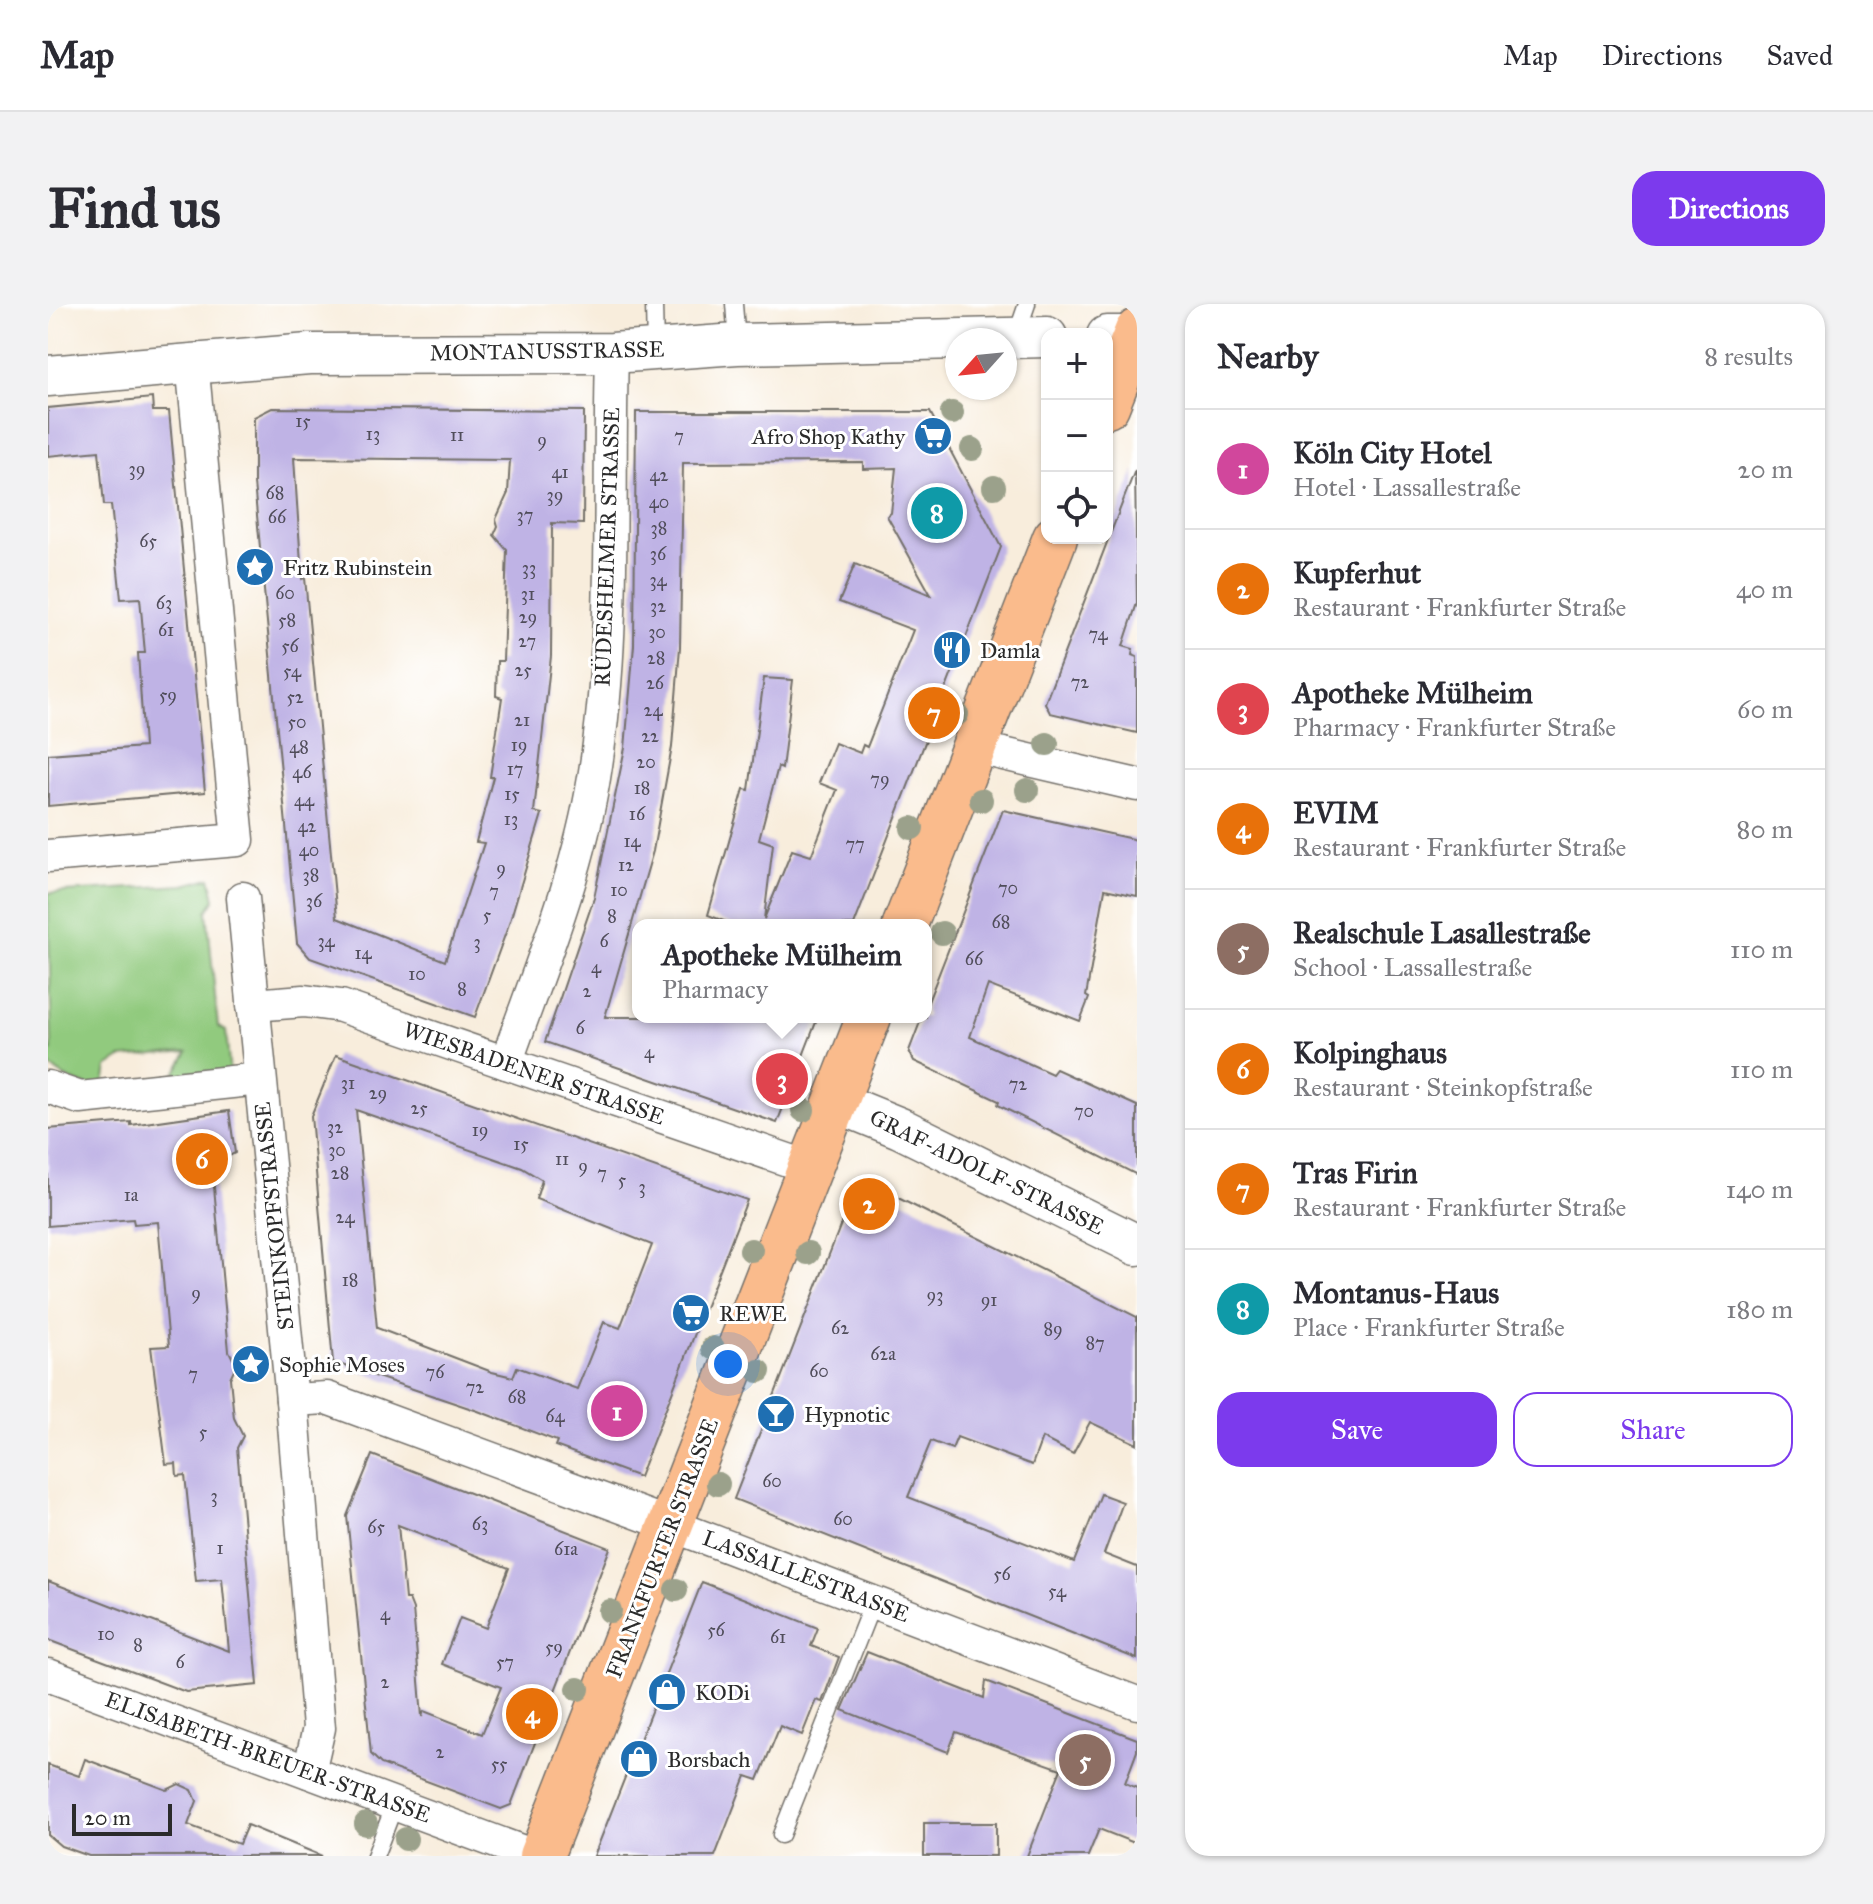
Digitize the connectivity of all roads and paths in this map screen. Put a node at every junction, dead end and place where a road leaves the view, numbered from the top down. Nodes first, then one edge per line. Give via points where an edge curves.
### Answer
1 (654, 304) edge
2 (734, 304) edge
3 (1030, 326) edge
4 (1129, 335) edge
5 (737, 344) junction
6 (655, 350) junction
7 (612, 353) junction
8 (192, 362) junction
9 (48, 376) edge
10 (1109, 400) edge
11 (1053, 544) edge
12 (973, 747) junction
13 (1137, 785) edge
14 (48, 856) edge
15 (243, 898) dead end
16 (907, 919) edge
17 (253, 1005) junction
18 (867, 1023) edge
19 (506, 1063) junction
20 (260, 1079) junction
21 (49, 1089) edge
22 (836, 1102) junction
23 (811, 1168) junction
24 (1137, 1245) edge
25 (292, 1400) junction
26 (671, 1525) junction
27 (873, 1602) junction
28 (48, 1675) edge
29 (1137, 1703) edge
30 (309, 1772) junction
31 (395, 1804) junction
32 (781, 1835) dead end
33 (375, 1856) edge
34 (534, 1856) edge
35 (541, 1856) edge

1 - 6 lane
2 - 5 lane
3 - 5 street, MONTANUSSTRASSE
4 - 10 main road
5 - 6 street, MONTANUSSTRASSE
6 - 7 street, MONTANUSSTRASSE
7 - 8 street, MONTANUSSTRASSE via 309,354
7 - 19 street, RÜDESHEIMER STRASSE via 608,649 594,778 571,880
8 - 9 street, MONTANUSSTRASSE
8 - 14 street via 238,840
11 - 12 main road
12 - 13 street
12 - 16 main road
15 - 17 street, STEINKOPFSTRASSE
17 - 19 street, WIESBADENER STRASSE via 304,1001 341,1006
17 - 20 street, STEINKOPFSTRASSE
18 - 22 main road, FRANKFURTER STRASSE
19 - 23 street, WIESBADENER STRASSE
20 - 21 street via 80,1098
20 - 25 street, STEINKOPFSTRASSE
22 - 23 main road, FRANKFURTER STRASSE
22 - 24 street, GRAF-ADOLF-STRASSE
23 - 26 main road, FRANKFURTER STRASSE
25 - 26 street, LASSALLESTRASSE via 327,1398
25 - 30 street, STEINKOPFSTRASSE via 319,1728
26 - 27 street, LASSALLESTRASSE
26 - 35 main road, FRANKFURTER STRASSE
27 - 29 street, LASSALLESTRASSE
27 - 32 lane
28 - 30 street, ELISABETH-BREUER-STRASSE
30 - 31 street, ELISABETH-BREUER-STRASSE
31 - 33 lane
31 - 34 street, ELISABETH-BREUER-STRASSE

